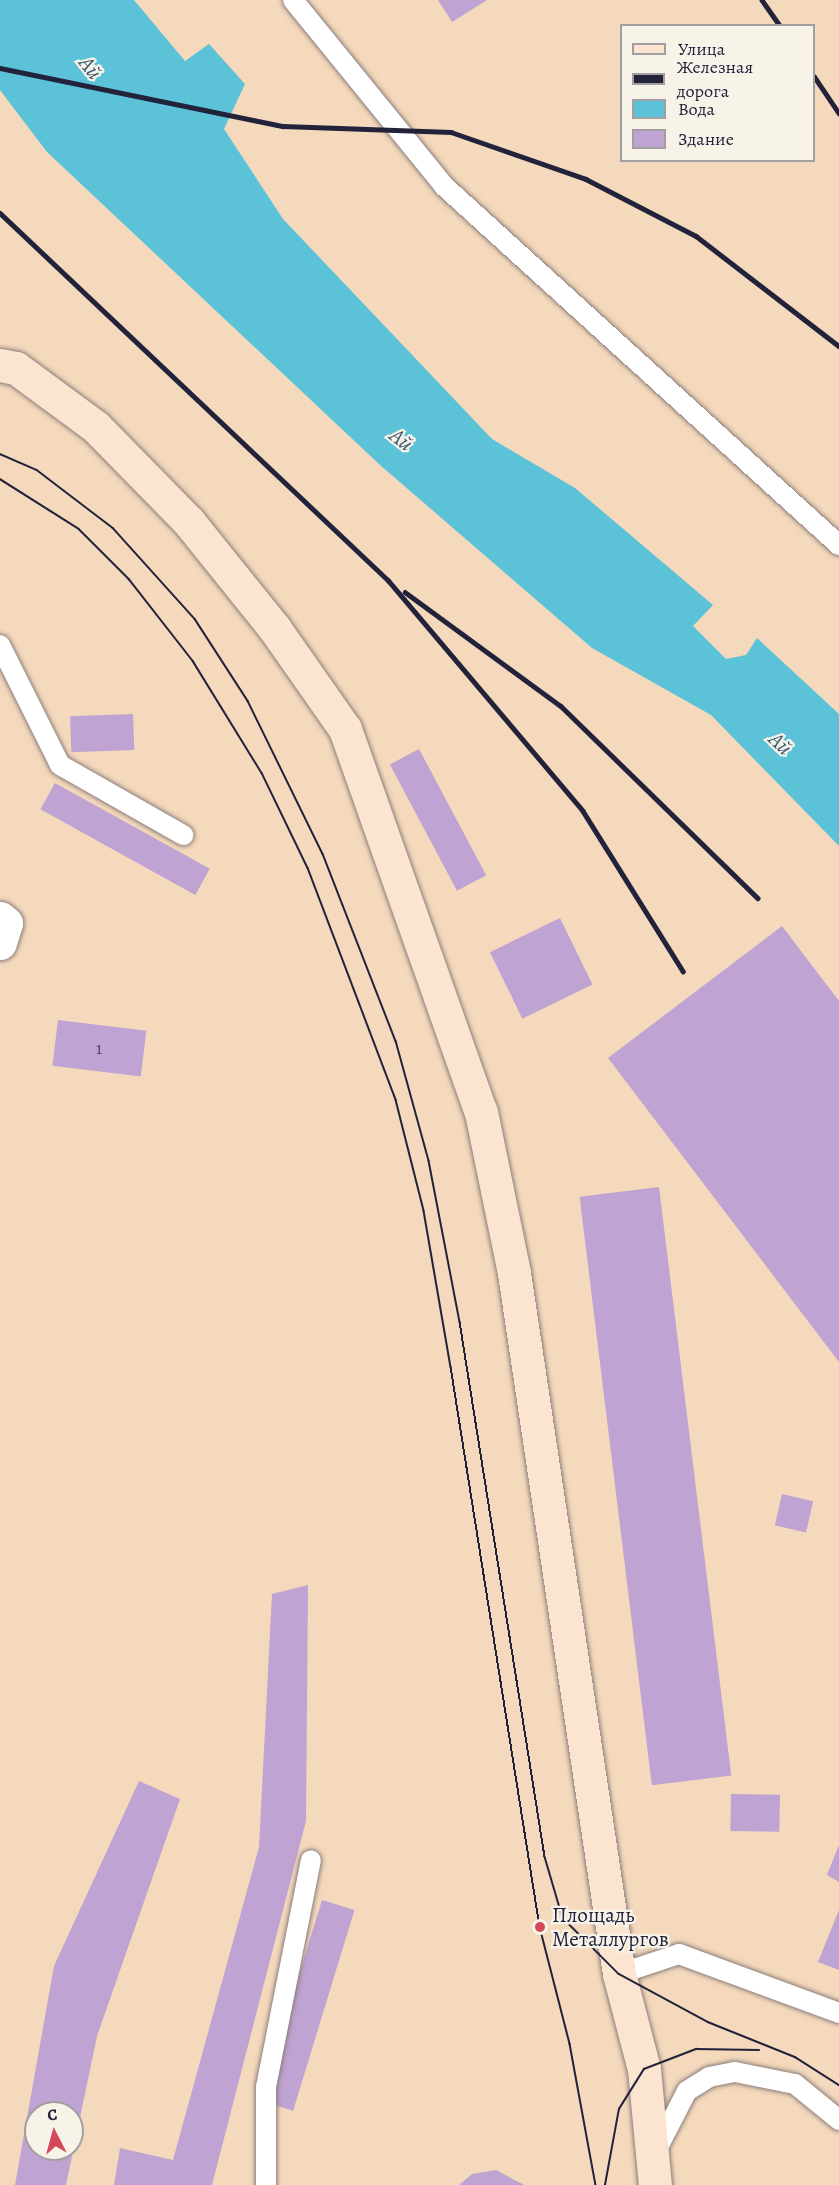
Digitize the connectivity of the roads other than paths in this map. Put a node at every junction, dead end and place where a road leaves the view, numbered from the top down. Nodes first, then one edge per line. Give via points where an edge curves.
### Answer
1 (293, 0) edge
2 (5, 361) edge
3 (839, 545) edge
4 (0, 645) edge
5 (183, 835) dead end
6 (0, 918) edge
7 (0, 943) edge
8 (311, 1860) dead end
9 (619, 1974) junction
10 (839, 2013) edge
11 (839, 2120) edge
12 (656, 2176) edge
13 (266, 2185) edge

1 - 3 lane via 444,186
2 - 9 main road via 96,428 189,522 345,729 481,1112 514,1273
4 - 5 lane via 60,765
6 - 7 street via 6,923
8 - 13 lane via 266,2087
9 - 10 lane via 679,1954
9 - 12 main road via 644,2069
11 - 12 lane via 795,2084 745,2073 709,2077 687,2091 675,2109 658,2144

